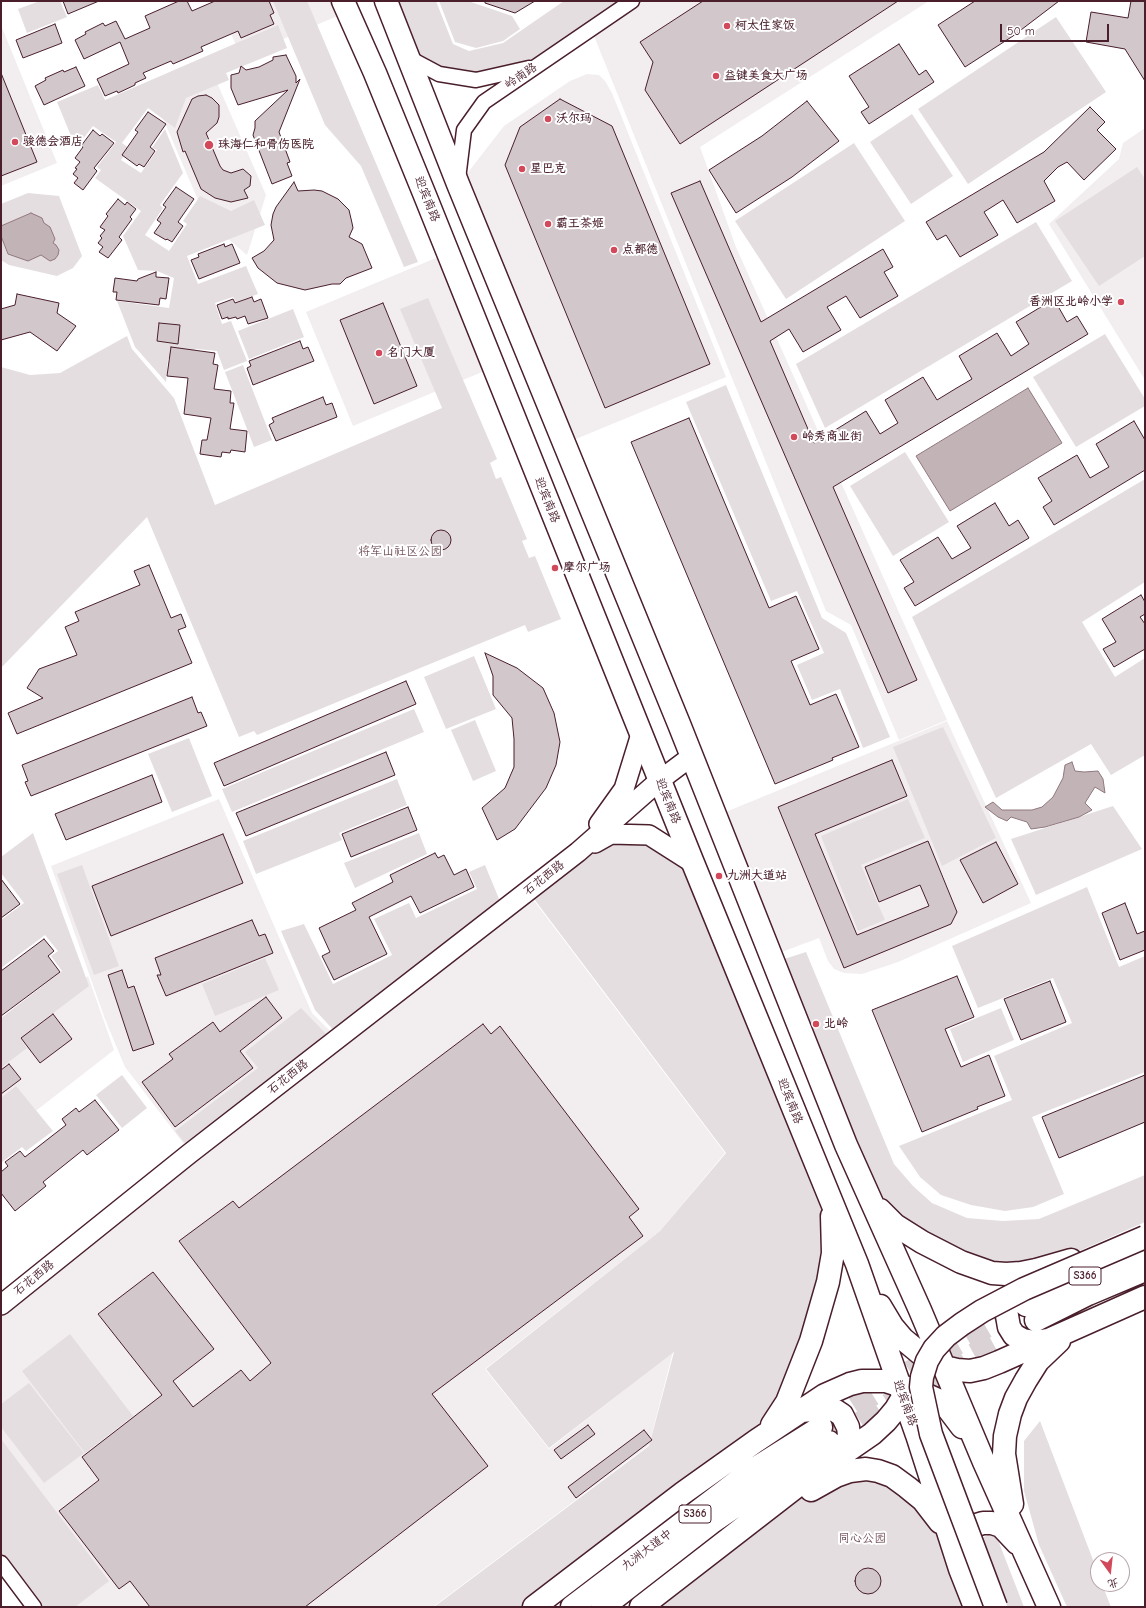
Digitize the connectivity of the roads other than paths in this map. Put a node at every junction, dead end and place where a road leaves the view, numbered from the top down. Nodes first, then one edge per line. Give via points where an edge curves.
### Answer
1 (343, 1) edge
2 (386, 1) edge
3 (632, 1) edge
4 (409, 58) junction
5 (537, 66) junction
6 (458, 184) junction
7 (642, 734) junction
8 (692, 756) junction
9 (660, 780) junction
10 (578, 852) junction
11 (693, 862) junction
12 (846, 1146) junction
13 (814, 1160) junction
14 (831, 1200) junction
15 (873, 1202) junction
16 (1145, 1227) edge
17 (1145, 1237) edge
18 (1145, 1250) edge
19 (1071, 1260) junction
20 (857, 1264) junction
21 (1145, 1270) edge
22 (1021, 1281) junction
23 (1145, 1296) edge
24 (1, 1305) edge
25 (1072, 1329) junction
26 (1050, 1339) junction
27 (933, 1358) junction
28 (908, 1390) junction
29 (801, 1411) junction
30 (756, 1441) junction
31 (831, 1441) junction
32 (984, 1462) junction
33 (952, 1542) junction
34 (1024, 1551) junction
35 (713, 1552) junction
36 (1, 1563) edge
37 (960, 1569) junction
38 (34, 1607) edge
39 (534, 1607) edge
40 (572, 1607) edge
41 (603, 1607) edge
42 (641, 1607) edge
43 (976, 1607) edge
44 (996, 1607) edge
45 (1050, 1607) edge

1 - 7 main road, 迎宾南路 via 429,205
2 - 4 main road
3 - 5 street, 岭南路
4 - 5 street via 439,74 476,80
4 - 6 main road
5 - 6 street, 岭南路 via 484,102 467,125 464,130
6 - 8 main road
7 - 9 main road, 迎宾南路
7 - 10 main road via 624,789
8 - 9 main road
8 - 12 main road
9 - 10 main road
9 - 11 main road, 迎宾南路
10 - 11 main road via 611,834 649,835
10 - 24 main road, 石花西路 via 189,1154
11 - 13 main road, 迎宾南路
12 - 13 main road
12 - 15 main road
13 - 14 main road, 迎宾南路
14 - 20 main road, 迎宾南路
14 - 30 main road via 834,1231 832,1260 810,1341 787,1402 770,1428
15 - 19 main road via 885,1216 908,1234 978,1269 992,1273 1021,1273
15 - 27 main road via 920,1310
16 - 19 main road
17 - 44 main road, bridge via 1024,1289 982,1311 946,1336 927,1361 922,1376 922,1387 931,1434
18 - 21 main road, S366 via 1076,1280 1031,1312 1088,1294
19 - 22 main road
20 - 27 main road via 892,1326 903,1339
20 - 28 main road, 迎宾南路
22 - 26 main road via 1008,1302 1008,1327 1014,1335 1023,1340 1034,1342
22 - 27 main road via 964,1316 952,1327
23 - 25 main road
25 - 26 main road
25 - 34 main road via 1038,1361 1026,1380 1010,1414 1005,1436 1004,1454 1010,1497
26 - 27 main road via 984,1368 957,1370
27 - 28 main road
27 - 32 main road
28 - 29 main road via 874,1380 862,1381 825,1395
28 - 31 main road via 886,1421 872,1434
28 - 32 main road via 938,1400 946,1406
28 - 33 main road, 迎宾南路 via 916,1415 917,1435
29 - 30 main road
29 - 31 main road via 827,1408 842,1415 849,1435
30 - 39 main road via 683,1493
31 - 35 main road via 801,1483
31 - 40 main road, 九洲大道中 / S366 via 751,1472
31 - 41 main road, 九洲大道中 / S366 via 711,1523
32 - 34 main road
33 - 35 main road via 934,1514 912,1491 892,1476 866,1469 836,1476
33 - 37 main road, 迎宾南路
34 - 37 main road via 1001,1526 983,1523 966,1532 961,1541
34 - 45 main road
35 - 42 main road
36 - 38 street
37 - 43 main road, 迎宾南路

